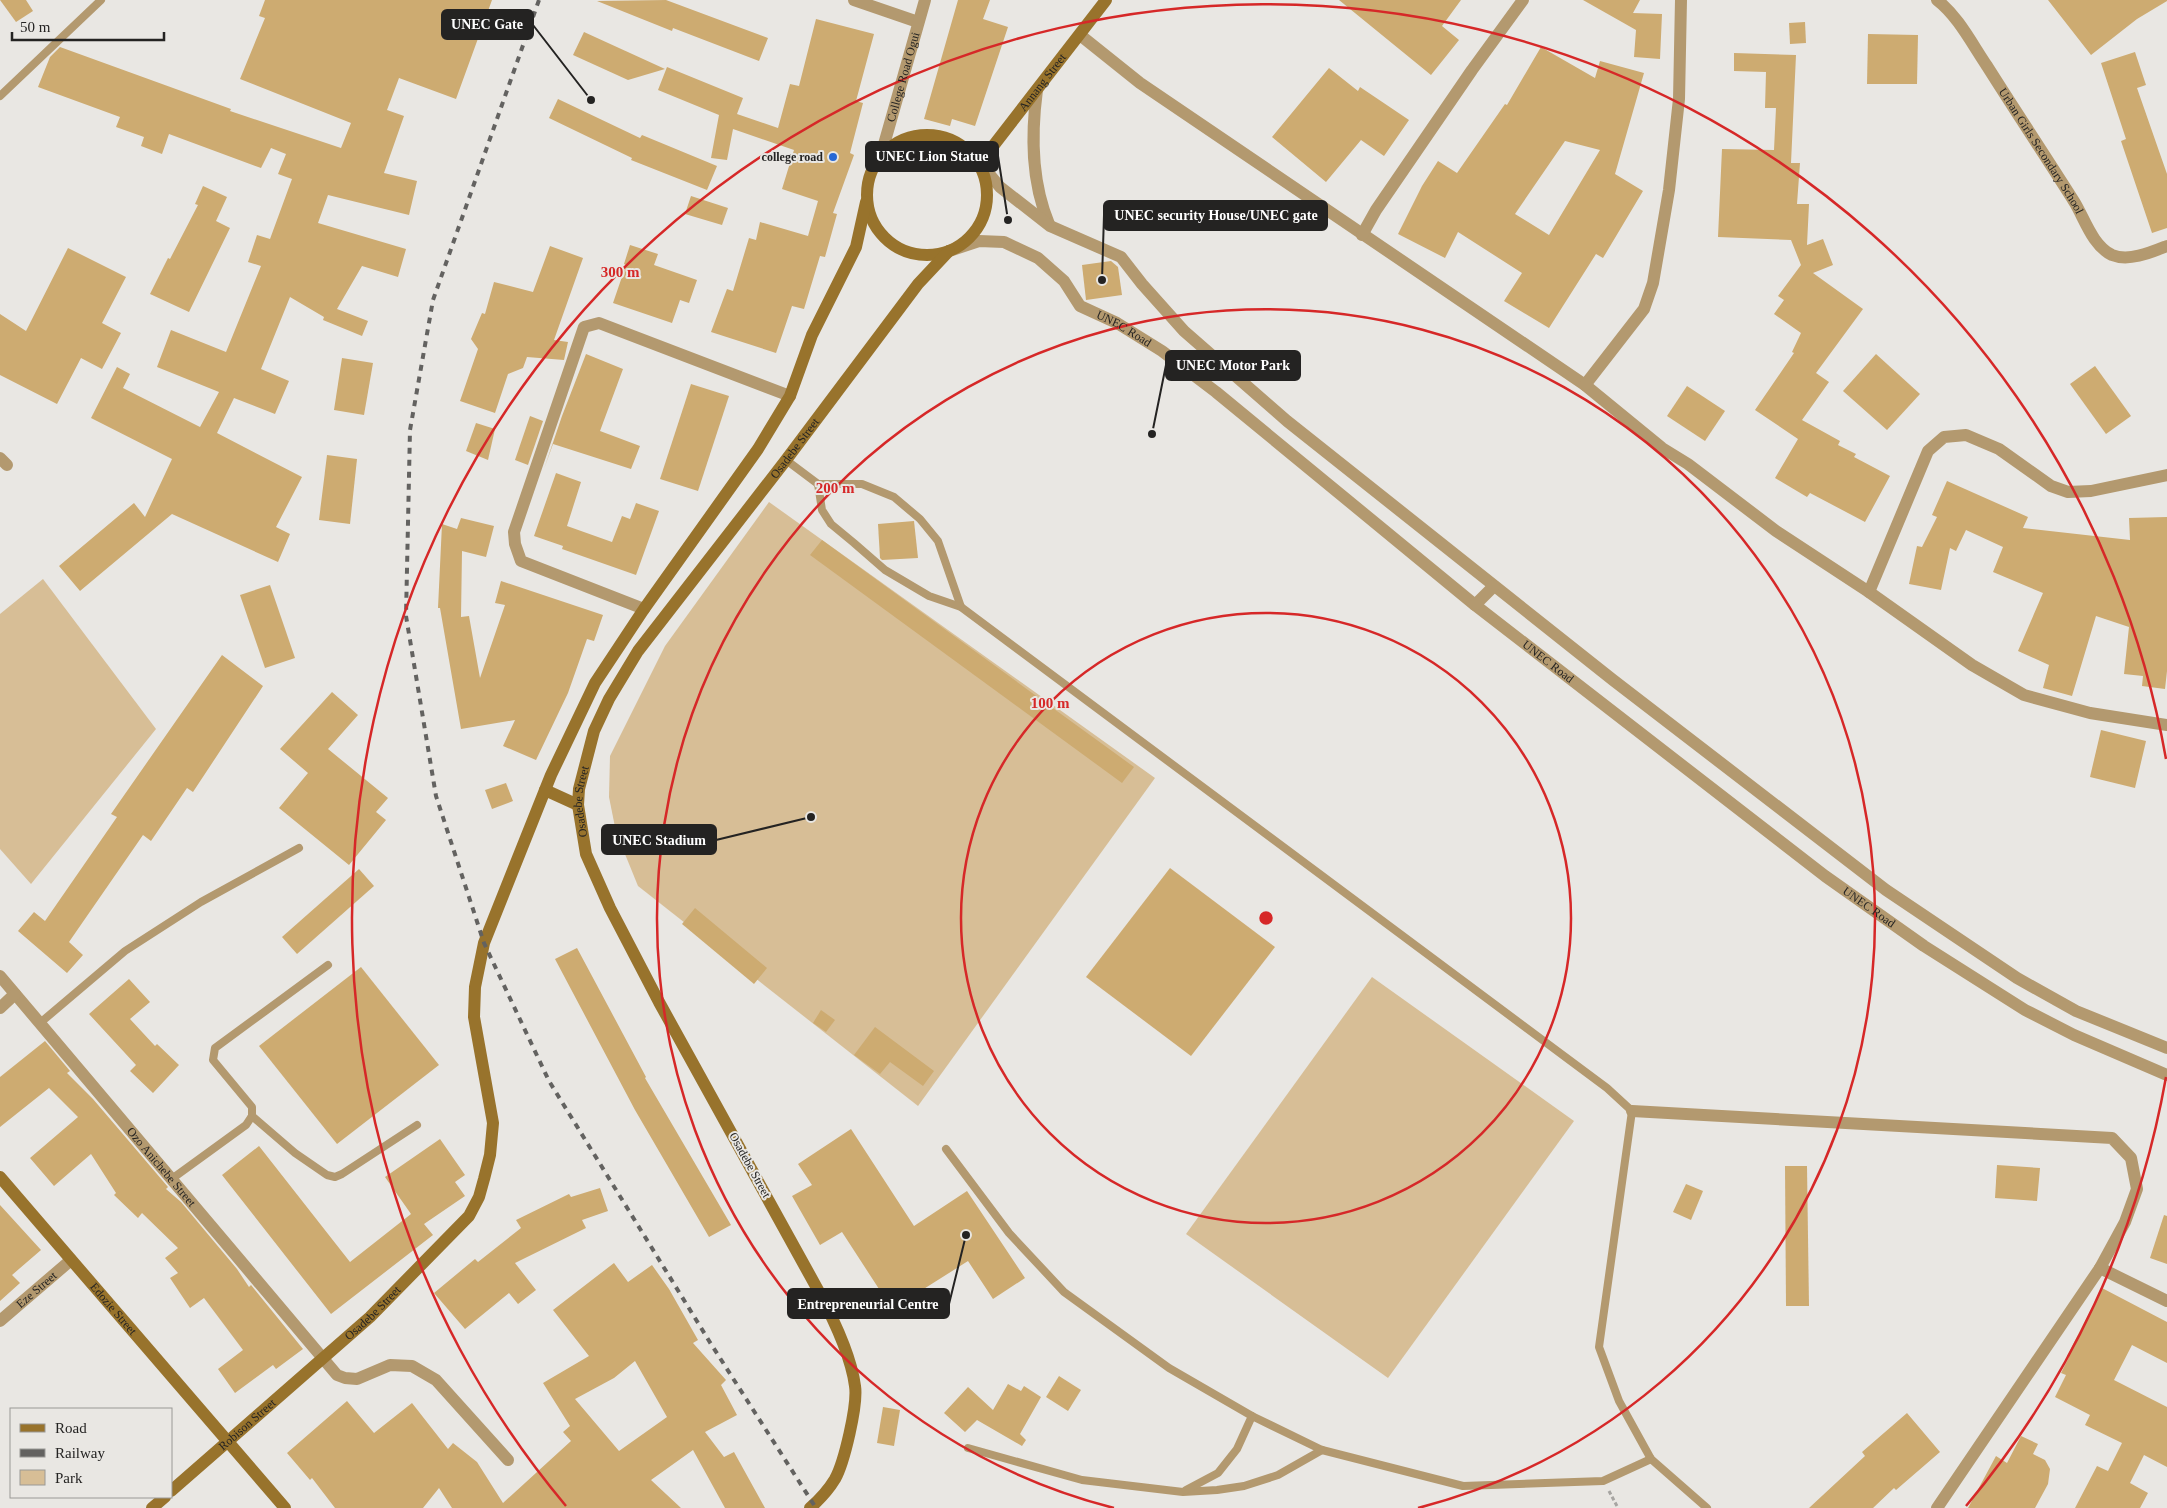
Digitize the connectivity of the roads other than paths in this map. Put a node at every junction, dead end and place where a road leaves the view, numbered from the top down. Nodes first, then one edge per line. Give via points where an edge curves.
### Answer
1 (101, 0) edge
2 (854, 0) edge
3 (926, 0) edge
4 (1106, 0) edge
5 (1523, 0) edge
6 (1681, 0) edge
7 (1937, 0) edge
8 (918, 22) junction
9 (1080, 34) junction
10 (1038, 90) junction
11 (0, 96) edge
12 (881, 155) junction
13 (980, 163) junction
14 (866, 202) junction
15 (1050, 226) junction
16 (1362, 235) junction
17 (2167, 246) edge
18 (949, 251) junction
19 (1585, 385) junction
20 (790, 396) junction
21 (786, 460) junction
22 (2167, 475) edge
23 (818, 484) junction
24 (1494, 586) junction
25 (1869, 592) junction
26 (1475, 605) junction
27 (961, 607) junction
28 (644, 609) junction
29 (2167, 725) edge
30 (545, 790) junction
31 (578, 805) junction
32 (299, 848) dead end
33 (328, 965) dead end
34 (0, 976) edge
35 (16, 994) junction
36 (0, 1008) edge
37 (40, 1023) junction
38 (2167, 1048) edge
39 (2167, 1074) edge
40 (1632, 1111) junction
41 (252, 1116) junction
42 (417, 1124) dead end
43 (946, 1149) dead end
44 (0, 1177) edge
45 (173, 1178) junction
46 (71, 1260) junction
47 (2100, 1268) junction
48 (2167, 1301) edge
49 (0, 1321) edge
50 (322, 1357) junction
51 (1252, 1416) junction
52 (228, 1440) junction
53 (968, 1448) dead end
54 (1322, 1450) junction
55 (1651, 1459) junction
56 (508, 1460) dead end
57 (172, 1490) edge
58 (1182, 1492) junction
59 (164, 1498) edge
60 (812, 1506) edge
61 (152, 1508) edge
62 (285, 1508) edge
63 (1707, 1508) edge
64 (1937, 1508) edge

1 - 11 lane
2 - 8 street
3 - 8 street, College Road Ogui
4 - 9 main road, Annang Street
5 - 16 street via 1376,210
6 - 19 street via 1679,99 1668,198 1653,283 1644,309
7 - 17 street, Urban Girls Secondary School via 1946,7 1980,56 2098,243 2113,255 2132,257
8 - 12 street, College Road Ogui
9 - 10 main road, Annang Street
9 - 16 street via 1140,83
10 - 13 main road, Annang Street
10 - 15 street via 1034,160 1043,210
12 - 13 main road via 910,137 928,135 946,138 962,146
12 - 14 main road via 872,168
13 - 15 street, UNEC Road via 1000,187
13 - 18 main road via 987,192 985,210 978,227
14 - 18 main road via 882,236 897,247 915,254 934,255
14 - 20 main road, Osadebe Street via 856,247 812,335
15 - 24 street, UNEC Road via 1122,257 1184,330 1287,421
16 - 19 street
18 - 21 main road, Osadebe Street via 918,284
18 - 26 street, UNEC Road via 979,241 1004,242 1038,258 1064,281 1080,306 1117,323 1162,351
19 - 25 street via 1662,448 1776,531
20 - 28 main road, Osadebe Street via 758,449
20 - 28 street via 598,323 584,327 514,532 515,544 521,561
21 - 23 lane
21 - 31 main road, Osadebe Street via 643,644 618,683 594,731 582,773
22 - 25 street via 2091,491 2068,492 2050,486 1999,449 1966,434 1944,437 1928,451
23 - 27 lane via 822,510 831,524 885,570 929,596
23 - 27 lane via 862,484 894,497 920,519 938,540
24 - 26 street
24 - 38 street, UNEC Road via 1886,890 2017,978 2076,1011
25 - 29 street via 1972,665 2024,695 2090,713
26 - 39 street, UNEC Road via 1825,876 1924,946 2024,1010
27 - 40 lane via 1607,1088
28 - 30 main road, Osadebe Street via 595,683
30 - 31 main road
30 - 50 main road, Osadebe Street via 484,943 475,987 474,1017 493,1123 490,1155 479,1197 469,1216 454,1233 370,1318
31 - 60 main road, Osadebe Street via 586,854 610,908 836,1324 855,1387 854,1406 835,1479
32 - 37 lane via 202,902 126,951
33 - 41 lane via 215,1048 213,1060 252,1107
34 - 35 street, Ozo Anichebe Street
35 - 36 street
35 - 37 street, Ozo Anichebe Street
37 - 45 street, Ozo Anichebe Street
40 - 47 street via 2112,1138 2132,1158 2137,1189 2125,1222
40 - 55 lane via 1599,1347 1619,1401
41 - 42 lane via 295,1153 335,1177
41 - 45 lane via 246,1125
43 - 51 lane via 1009,1233 1064,1292 1169,1368
44 - 46 main road, Edozie Street
45 - 50 street, Ozo Anichebe Street
46 - 49 street, Eze Street
46 - 52 main road, Edozie Street
47 - 48 street
47 - 64 street
50 - 52 main road, Robison Street
50 - 56 street, Ozo Anichebe Street via 345,1378 357,1379 399,1364 424,1372 436,1380
51 - 54 lane
51 - 58 lane via 1237,1449 1218,1473
52 - 57 main road, Robison Street
52 - 62 main road, Edozie Street
53 - 58 lane via 1082,1480
54 - 55 lane via 1463,1486 1603,1481
54 - 58 lane via 1278,1475 1244,1486
55 - 63 lane
59 - 61 main road

